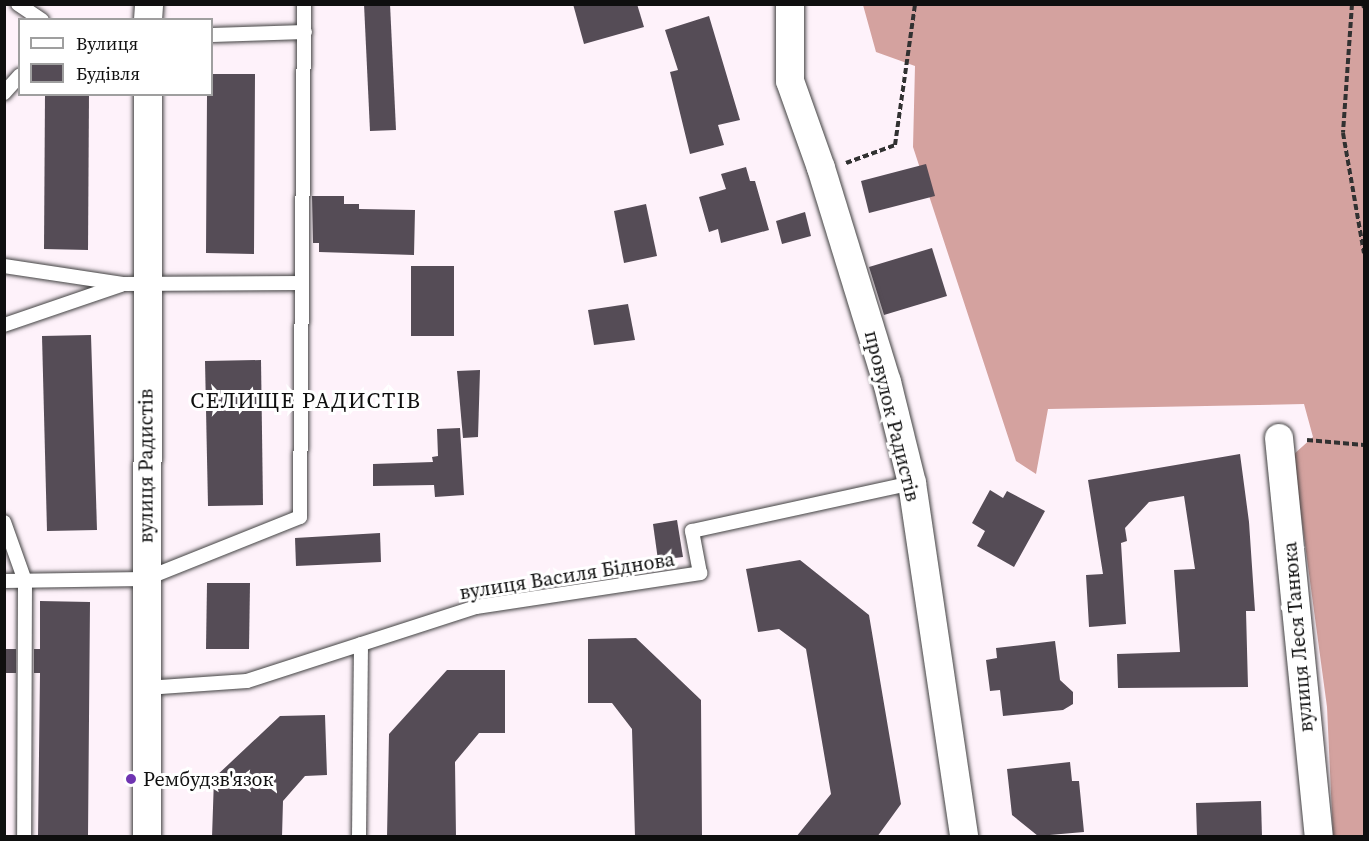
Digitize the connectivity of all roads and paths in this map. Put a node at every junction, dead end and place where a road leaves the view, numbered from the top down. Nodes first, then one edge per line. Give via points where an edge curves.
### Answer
1 (18, 4) edge
2 (304, 4) edge
3 (790, 4) edge
4 (915, 4) edge
5 (1352, 4) edge
6 (39, 18) edge
7 (305, 33) junction
8 (213, 35) edge
9 (18, 77) edge
10 (4, 93) edge
11 (148, 96) edge
12 (821, 168) junction
13 (1365, 253) edge
14 (4, 266) edge
15 (303, 283) junction
16 (135, 284) junction
17 (4, 325) edge
18 (1279, 438) joint
19 (1365, 445) edge
20 (912, 483) junction
21 (4, 522) edge
22 (146, 579) junction
23 (4, 581) edge
24 (24, 581) junction
25 (361, 644) junction
26 (146, 688) junction
27 (24, 837) edge
28 (147, 837) edge
29 (359, 837) edge
30 (964, 837) edge
31 (1319, 837) edge

1 - 6 lane
2 - 7 lane
3 - 12 street, провулок Радистів via 790,81
4 - 12 path via 895,146
5 - 13 path via 1343,133
7 - 8 lane
7 - 15 lane
9 - 10 lane
11 - 16 street, вулиця Радистів
12 - 20 street, провулок Радистів via 887,382
14 - 16 lane
15 - 16 lane
15 - 22 lane via 300,517
16 - 17 lane
16 - 22 street, вулиця Радистів
18 - 19 path
18 - 31 street, вулиця Леся Танюка
20 - 25 lane, вулиця Василя Біднова via 692,531 700,573 476,607
20 - 30 street, провулок Радистів
21 - 24 lane
22 - 24 lane
22 - 26 street, вулиця Радистів
23 - 24 lane
24 - 27 lane
25 - 26 lane, вулиця Василя Біднова via 247,681
25 - 29 lane
26 - 28 street, вулиця Радистів

